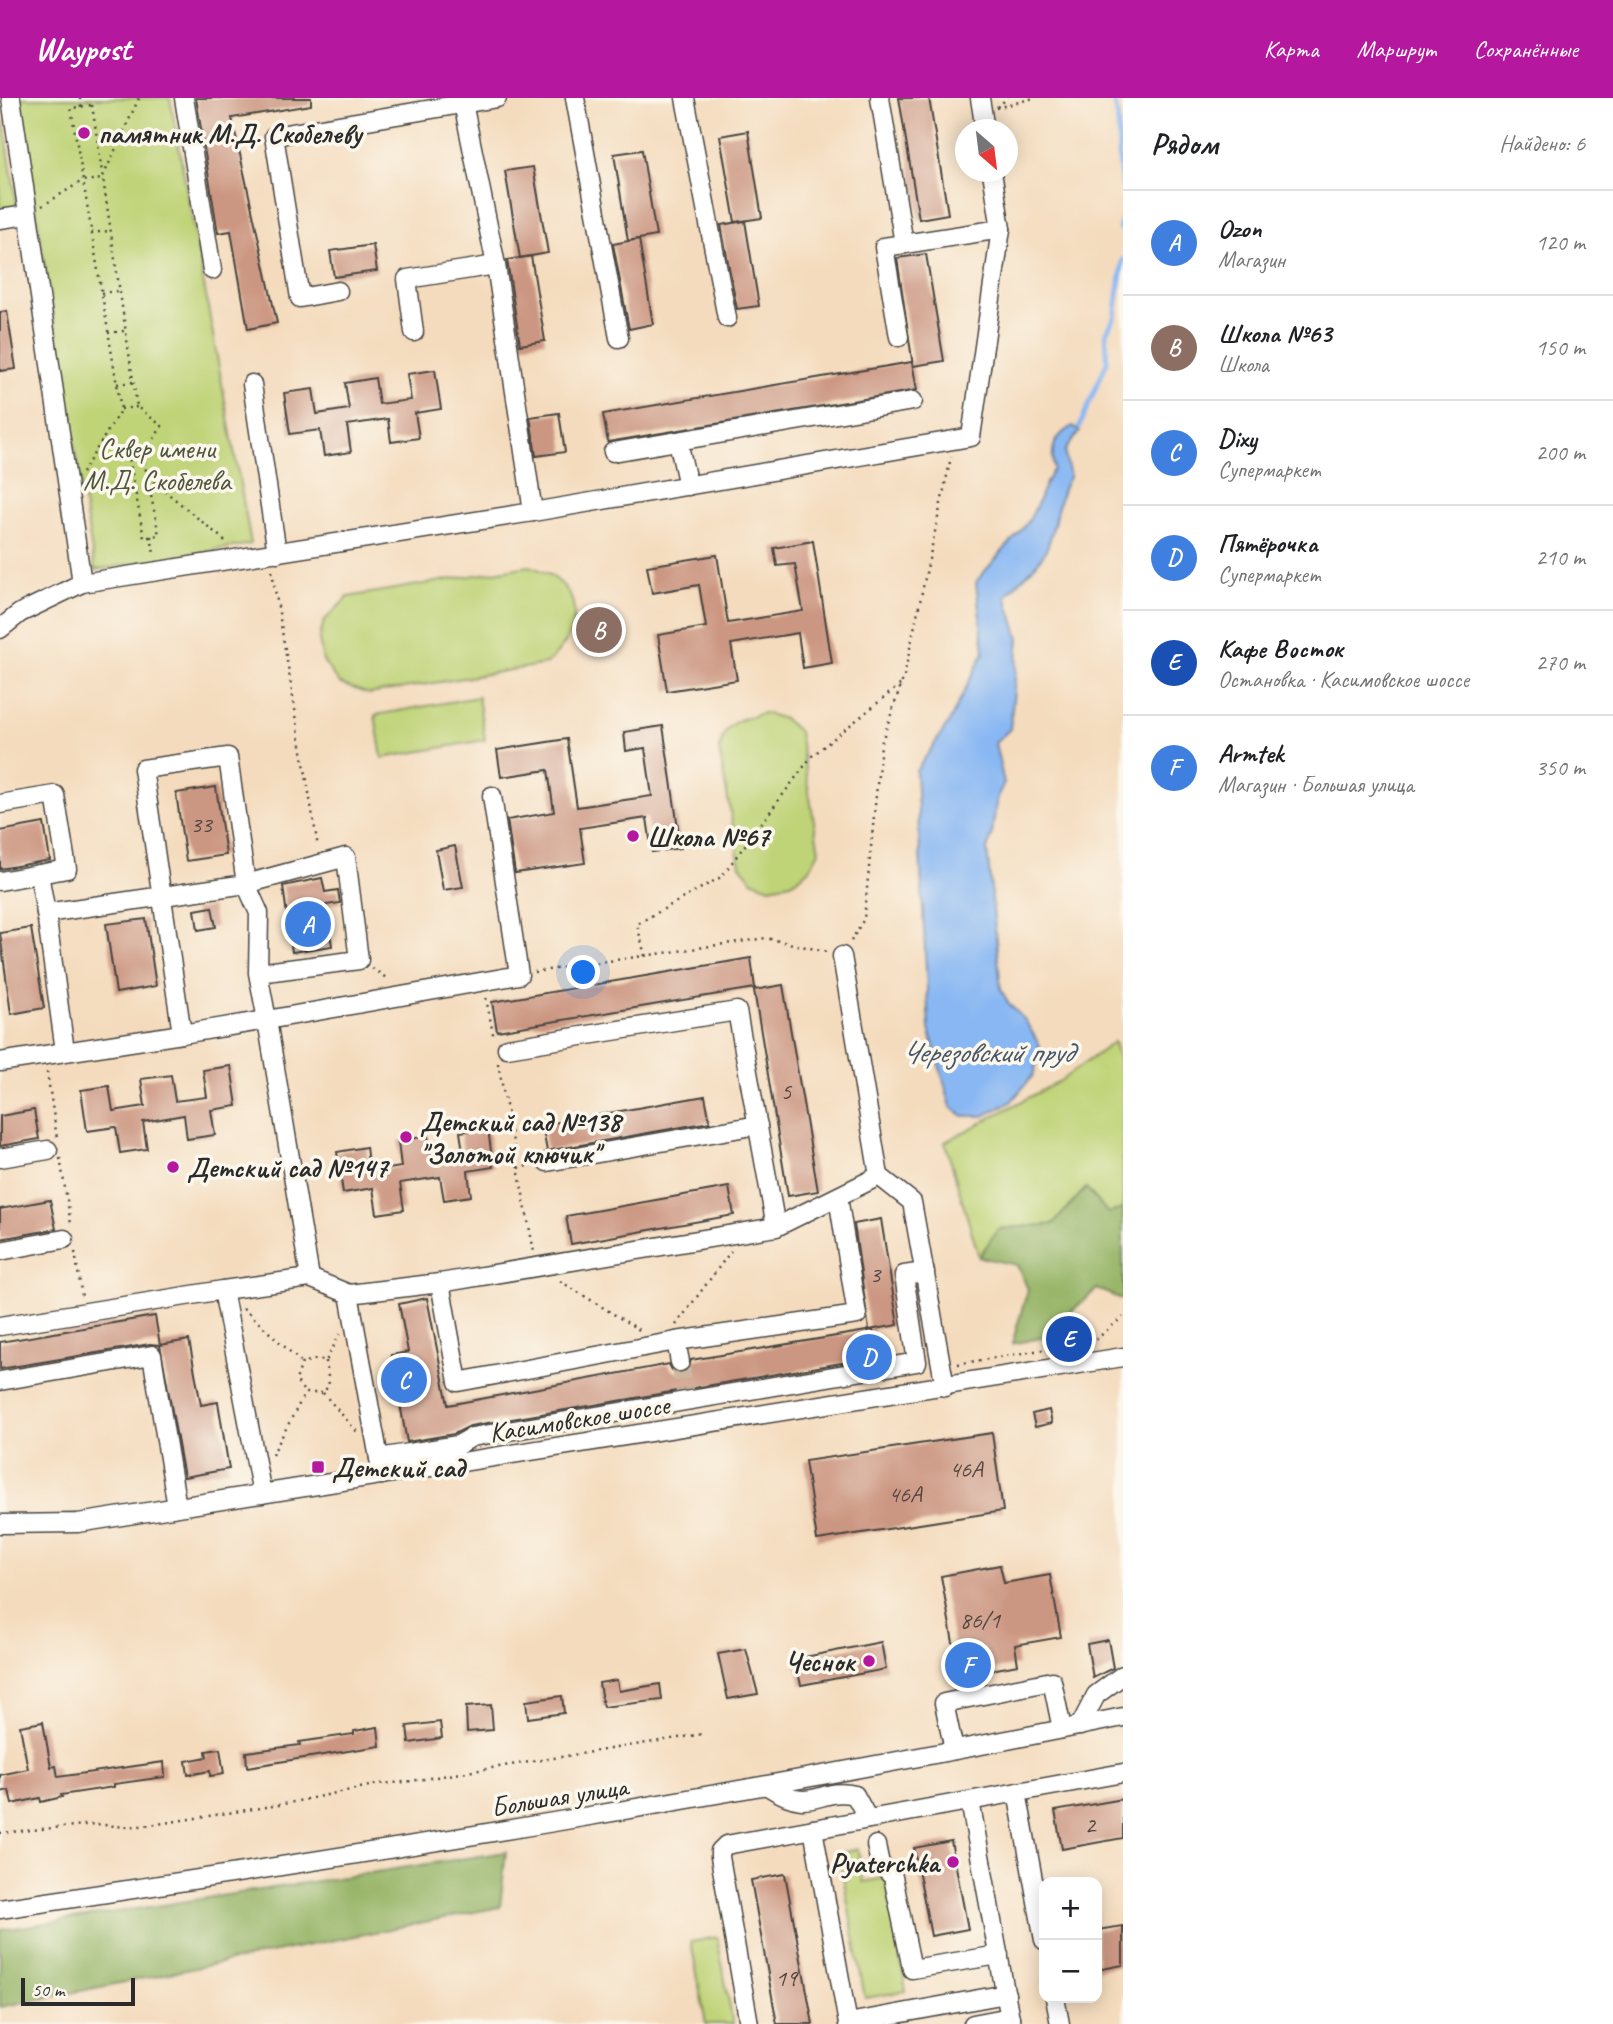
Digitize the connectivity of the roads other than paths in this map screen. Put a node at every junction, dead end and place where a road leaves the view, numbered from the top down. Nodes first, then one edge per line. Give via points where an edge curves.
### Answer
1 (184, 98) edge
2 (496, 98) edge
3 (575, 98) edge
4 (685, 98) edge
5 (880, 98) edge
6 (979, 98) edge
7 (462, 101) edge
8 (8, 111) edge
9 (983, 119) edge
10 (994, 182) edge
11 (27, 215) junction
12 (0, 219) edge
13 (1001, 229) junction
14 (904, 244) junction
15 (496, 265) junction
16 (212, 270) dead end
17 (338, 291) dead end
18 (727, 318) dead end
19 (414, 332) dead end
20 (899, 337) dead end
21 (619, 338) dead end
22 (252, 384) dead end
23 (912, 401) dead end
24 (678, 441) junction
25 (613, 452) dead end
26 (688, 486) junction
27 (533, 512) junction
28 (273, 553) junction
29 (82, 583) junction
30 (3, 622) edge
31 (492, 796) dead end
32 (0, 804) edge
33 (39, 874) junction
34 (0, 881) edge
35 (246, 884) junction
36 (161, 896) junction
37 (46, 913) junction
38 (842, 956) road end
39 (258, 973) junction
40 (267, 1020) junction
41 (182, 1034) junction
42 (65, 1051) junction
43 (500, 1053) road end
44 (0, 1062) edge
45 (758, 1125) junction
46 (48, 1150) dead end
47 (0, 1158) edge
48 (547, 1162) dead end
49 (879, 1176) junction
50 (838, 1197) junction
51 (776, 1227) junction
52 (70, 1238) road end
53 (0, 1251) edge
54 (925, 1272) junction
55 (310, 1278) junction
56 (440, 1283) junction
57 (223, 1290) junction
58 (351, 1302) junction
59 (0, 1326) edge
60 (669, 1343) junction
61 (1123, 1357) edge
62 (680, 1362) tunnel mouth
63 (0, 1381) edge
64 (945, 1387) junction
65 (686, 1397) junction
66 (691, 1427) junction
67 (381, 1466) junction
68 (261, 1486) junction
69 (177, 1507) junction
70 (0, 1524) edge
71 (1123, 1675) edge
72 (1123, 1717) edge
73 (1080, 1726) junction
74 (1062, 1729) junction
75 (954, 1751) junction
76 (1123, 1773) edge
77 (769, 1787) junction
78 (1017, 1792) junction
79 (970, 1801) junction
80 (868, 1819) junction
81 (813, 1829) junction
82 (876, 1845) dead end
83 (0, 1909) edge
84 (1039, 1913) edge
85 (999, 1955) junction
86 (1006, 1994) junction
87 (1056, 2003) edge
88 (906, 2019) edge
89 (1011, 2021) edge
90 (749, 2024) edge
91 (848, 2024) edge
92 (973, 2024) edge
93 (1060, 2024) edge

1 - 16 street
2 - 7 street
3 - 21 street
4 - 18 street
5 - 14 street
6 - 9 street
7 - 15 street
7 - 17 street via 274,136 300,298
8 - 11 street
10 - 13 street
11 - 12 street
11 - 29 street
13 - 14 street
13 - 26 street via 971,438
14 - 20 street via 884,247
15 - 19 street via 407,279
15 - 27 street
22 - 28 street
23 - 24 street
24 - 25 street
24 - 26 street
26 - 27 street
27 - 28 street
28 - 29 street
29 - 30 street
31 - 40 street via 519,975
32 - 33 street via 55,795 68,869
33 - 34 street
33 - 37 street
35 - 36 street
35 - 36 street via 229,757 144,769
35 - 39 street via 259,913
35 - 39 street via 346,857 359,960
36 - 37 street
36 - 41 street
37 - 42 street
38 - 49 street
39 - 40 street
40 - 41 street
40 - 55 street
41 - 42 street
42 - 44 street
43 - 45 street via 737,1011
45 - 48 street
45 - 51 street
46 - 47 street
49 - 50 street
49 - 54 street via 912,1202
50 - 51 street
50 - 60 street via 857,1315
51 - 56 street
52 - 53 street
54 - 64 street
54 - 65 street via 904,1275 917,1362
55 - 57 street
55 - 58 street
56 - 58 street
56 - 60 street via 458,1382
57 - 59 street
57 - 68 street
58 - 67 street
60 - 62 street
61 - 64 street, Касимовское шоссе
63 - 69 street via 152,1355
64 - 66 street, Касимовское шоссе
65 - 66 street
65 - 67 street via 472,1437
66 - 67 street, Касимовское шоссе
67 - 68 street, Касимовское шоссе
68 - 69 street, Касимовское шоссе
69 - 70 street, Касимовское шоссе via 78,1523
71 - 73 street via 1096,1695
72 - 73 street, Большая улица
73 - 74 street, Большая улица
74 - 75 street, Большая улица
74 - 75 street via 1052,1681 944,1703
75 - 77 street, Большая улица
76 - 78 street
77 - 80 street via 789,1800 810,1801 844,1793 855,1796
77 - 83 street, Большая улица via 387,1852
78 - 79 street
78 - 84 street
79 - 80 street
79 - 85 street
80 - 81 street
81 - 90 street via 726,1845 720,1851
81 - 91 street
82 - 85 street via 880,1864 893,1877 912,1969
85 - 86 street
86 - 88 street
86 - 89 street
87 - 93 street
88 - 91 street
89 - 92 street

